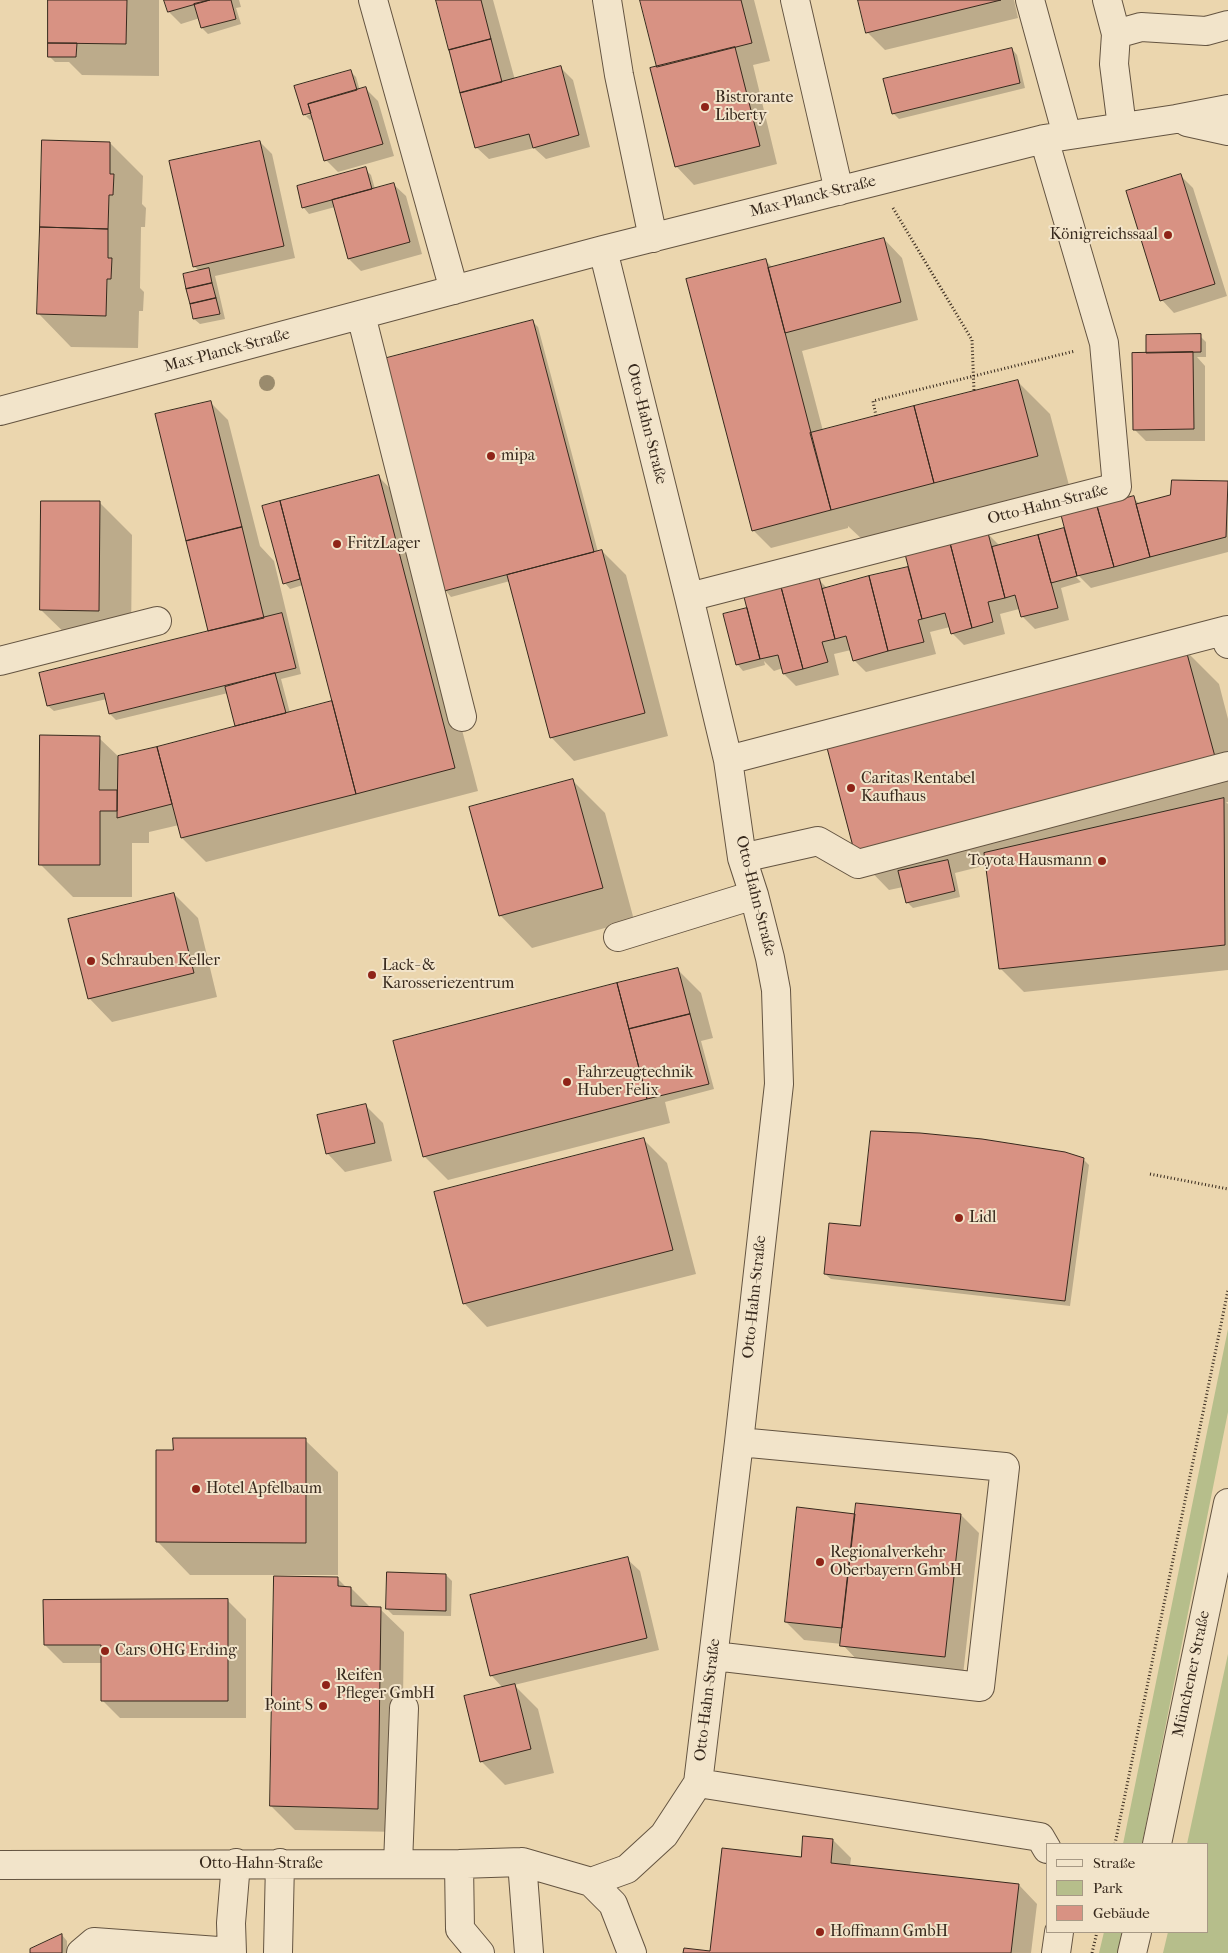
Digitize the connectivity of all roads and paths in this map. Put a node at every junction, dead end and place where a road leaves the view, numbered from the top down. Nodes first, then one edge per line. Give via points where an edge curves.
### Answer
1 (373, 0) edge
2 (607, 0) edge
3 (795, 0) edge
4 (1030, 0) edge
5 (1107, 0) edge
6 (1228, 25) edge
7 (1116, 34) junction
8 (1228, 109) edge
9 (1176, 119) junction
10 (1122, 127) junction
11 (1228, 131) edge
12 (1056, 137) junction
13 (877, 181) junction
14 (838, 191) junction
15 (653, 238) junction
16 (603, 250) junction
17 (454, 290) junction
18 (360, 315) junction
19 (1104, 343) junction
20 (973, 378) junction
21 (974, 391) dead end
22 (0, 411) edge
23 (876, 416) dead end
24 (689, 597) junction
25 (157, 621) dead end
26 (1228, 644) edge
27 (0, 661) edge
28 (462, 717) dead end
29 (728, 760) junction
30 (1228, 766) edge
31 (742, 858) junction
32 (754, 895) junction
33 (618, 937) dead end
34 (1150, 1174) dead end
35 (1228, 1189) edge
36 (1228, 1290) edge
37 (739, 1442) junction
38 (1228, 1503) edge
39 (714, 1656) junction
40 (404, 1708) dead end
41 (698, 1783) junction
42 (1115, 1843) edge
43 (1157, 1843) edge
44 (1046, 1848) edge
45 (522, 1862) junction
46 (280, 1863) junction
47 (236, 1864) junction
48 (398, 1864) junction
49 (458, 1864) junction
50 (0, 1865) edge
51 (592, 1882) junction
52 (1059, 1933) edge
53 (1097, 1933) edge
54 (1137, 1933) edge
55 (232, 1952) edge
56 (81, 1953) edge
57 (278, 1953) edge
58 (480, 1953) edge
59 (530, 1953) edge
60 (632, 1953) edge
61 (1056, 1953) edge
62 (1092, 1953) edge
63 (1132, 1953) edge

1 - 17 street
2 - 15 street
3 - 14 street
4 - 12 street, Otto-Hahn-Straße
5 - 7 street
6 - 7 street via 1206,31 1141,27
7 - 10 street via 1114,64
8 - 9 street, Max-Planck-Straße
9 - 10 street, Max-Planck-Straße
9 - 11 street, Max-Planck-Straße
10 - 12 street, Max-Planck-Straße
12 - 13 street, Max-Planck-Straße
12 - 19 street, Otto-Hahn-Straße
13 - 14 street, Max-Planck-Straße
13 - 20 path via 972,340
14 - 15 street, Max-Planck-Straße
15 - 16 street, Max-Planck-Straße
16 - 17 street, Max-Planck-Straße
16 - 24 street, Otto-Hahn-Straße
17 - 18 street, Max-Planck-Straße
18 - 22 street, Max-Planck-Straße
18 - 28 street
19 - 20 path
19 - 24 street, Otto-Hahn-Straße via 1117,487
20 - 21 path
20 - 23 path via 873,401
24 - 29 street, Otto-Hahn-Straße
25 - 27 street
26 - 29 street via 1227,630
29 - 31 street, Otto-Hahn-Straße
30 - 31 street via 858,864 818,841
31 - 32 street, Otto-Hahn-Straße
32 - 33 street
32 - 37 street, Otto-Hahn-Straße via 776,990 779,1084
34 - 35 path
36 - 42 path
37 - 39 street, Otto-Hahn-Straße
37 - 39 street via 1005,1467 980,1687
38 - 43 street, Münchener Straße
39 - 41 street, Otto-Hahn-Straße
40 - 48 street
41 - 44 street via 1040,1837
41 - 51 street, Otto-Hahn-Straße via 664,1835 652,1847 628,1869
45 - 49 street, Otto-Hahn-Straße
45 - 51 street, Otto-Hahn-Straße
45 - 59 street
46 - 47 street, Otto-Hahn-Straße
46 - 48 street, Otto-Hahn-Straße
46 - 57 street
47 - 50 street, Otto-Hahn-Straße
47 - 55 street
48 - 49 street, Otto-Hahn-Straße
49 - 58 street via 460,1929
51 - 60 street via 613,1904
52 - 61 street
53 - 62 path
54 - 63 street
55 - 56 street via 94,1942

